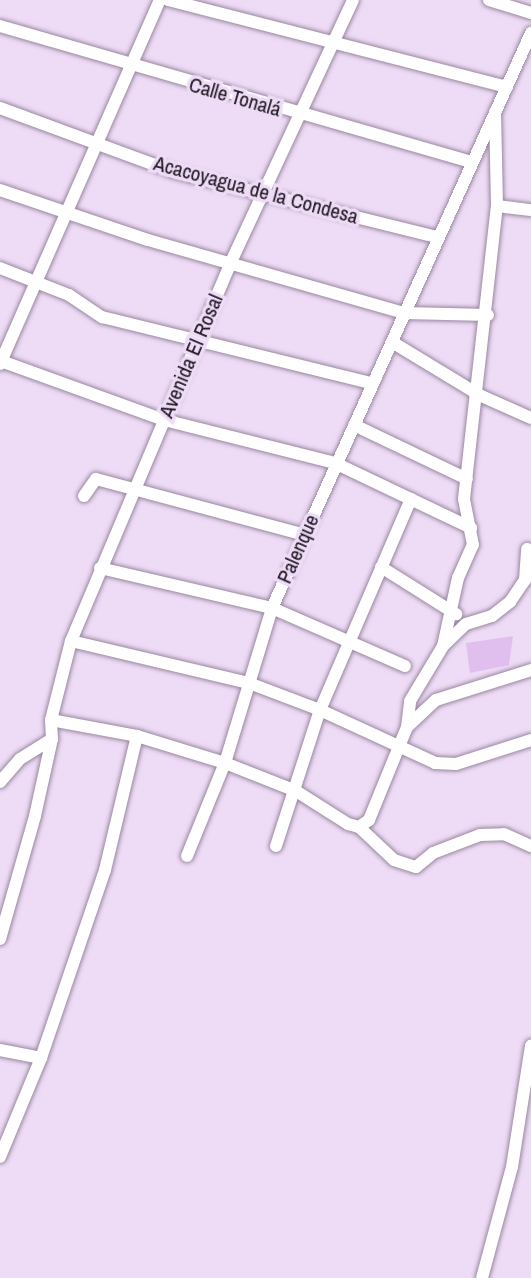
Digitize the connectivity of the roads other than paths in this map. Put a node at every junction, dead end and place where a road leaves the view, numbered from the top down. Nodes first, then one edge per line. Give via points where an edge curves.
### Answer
1 (160, 0) edge
2 (168, 0) edge
3 (353, 0) edge
4 (494, 1) edge
5 (531, 13) edge
6 (0, 26) edge
7 (531, 33) edge
8 (333, 44) junction
9 (128, 66) junction
10 (507, 88) junction
11 (0, 108) edge
12 (495, 112) junction
13 (303, 116) junction
14 (97, 142) junction
15 (471, 162) junction
16 (0, 190) edge
17 (263, 194) junction
18 (497, 206) junction
19 (531, 210) edge
20 (67, 212) junction
21 (436, 237) junction
22 (230, 264) junction
23 (0, 268) edge
24 (37, 283) junction
25 (405, 313) junction
26 (488, 315) junction
27 (198, 338) junction
28 (392, 342) junction
29 (2, 357) edge
30 (371, 383) junction
31 (480, 395) junction
32 (531, 418) edge
33 (164, 420) junction
34 (354, 425) junction
35 (335, 463) junction
36 (467, 479) junction
37 (133, 490) junction
38 (84, 496) dead end
39 (411, 499) junction
40 (471, 528) junction
41 (305, 535) junction
42 (527, 550) dead end
43 (381, 567) junction
44 (100, 568) junction
45 (272, 608) junction
46 (452, 610) junction
47 (466, 624) junction
48 (71, 641) junction
49 (348, 642) junction
50 (443, 646) junction
51 (405, 666) dead end
52 (531, 670) edge
53 (249, 683) junction
54 (320, 709) junction
55 (51, 720) junction
56 (407, 727) junction
57 (137, 736) junction
58 (52, 739) junction
59 (531, 740) edge
60 (399, 746) junction
61 (225, 763) junction
62 (0, 782) edge
63 (296, 790) junction
64 (364, 824) junction
65 (276, 846) dead end
66 (531, 846) edge
67 (187, 856) dead end
68 (0, 939) edge
69 (531, 1045) edge
70 (0, 1050) edge
71 (41, 1058) junction
72 (0, 1157) edge
73 (482, 1278) edge

1 - 9 street
2 - 8 street
3 - 8 street, Avenida El Rosal
4 - 5 street
6 - 9 street, Calle Tonalá
7 - 10 street, Palenque
8 - 10 street
8 - 13 street, Avenida El Rosal
9 - 13 street, Calle Tonalá
9 - 14 street
10 - 12 street, Palenque
11 - 14 street, Acacoyagua de la Condesa
12 - 15 street, Palenque
12 - 18 street
13 - 15 street, Calle Tonalá
13 - 17 street, Avenida El Rosal
14 - 17 street, Acacoyagua de la Condesa via 174,173
14 - 20 street
15 - 21 street, Palenque
16 - 20 street
17 - 21 street, Acacoyagua de la Condesa
17 - 22 street, Avenida El Rosal
18 - 19 street
18 - 26 street
20 - 22 street
20 - 24 street
21 - 25 street, Palenque
22 - 25 street
22 - 27 street, Avenida El Rosal
23 - 24 street
24 - 27 street via 69,295 102,317
24 - 29 street
25 - 26 street
25 - 28 street, Palenque
26 - 31 street
27 - 30 street
27 - 33 street, Avenida El Rosal
28 - 30 street, Palenque
28 - 31 street
29 - 33 street
30 - 34 street, Palenque
31 - 32 street
31 - 36 street
33 - 35 street
33 - 37 street, Avenida El Rosal
34 - 35 street, Palenque
34 - 36 street
35 - 39 street
35 - 41 street, Palenque
36 - 40 street via 464,512
37 - 38 street via 92,479
37 - 41 street
37 - 44 street, Avenida El Rosal
39 - 40 street
39 - 43 street
40 - 46 street via 473,545 458,578
41 - 45 street, Palenque
42 - 47 street via 525,580 510,602 492,617
43 - 46 street
43 - 49 street
44 - 45 street
44 - 48 street, Avenida El Rosal
45 - 49 street
45 - 53 street, Palenque
46 - 47 street
46 - 50 street
47 - 50 street
48 - 53 street
48 - 55 street, Avenida El Rosal
49 - 51 street
49 - 54 street
50 - 56 street via 410,701
52 - 56 street via 436,700
53 - 54 street
53 - 61 street, Palenque
54 - 60 street
54 - 63 street
55 - 57 street
55 - 58 street, Avenida El Rosal
56 - 60 street
57 - 61 street
57 - 71 street via 105,870
58 - 62 street via 20,758
58 - 68 street, Avenida El Rosal
59 - 60 street via 456,764 435,763
60 - 64 street
61 - 63 street
61 - 67 street, Palenque
63 - 64 street
63 - 65 street
64 - 66 street via 394,860 416,867 433,853 480,835 503,834
69 - 73 street via 512,1167
70 - 71 street
71 - 72 street

